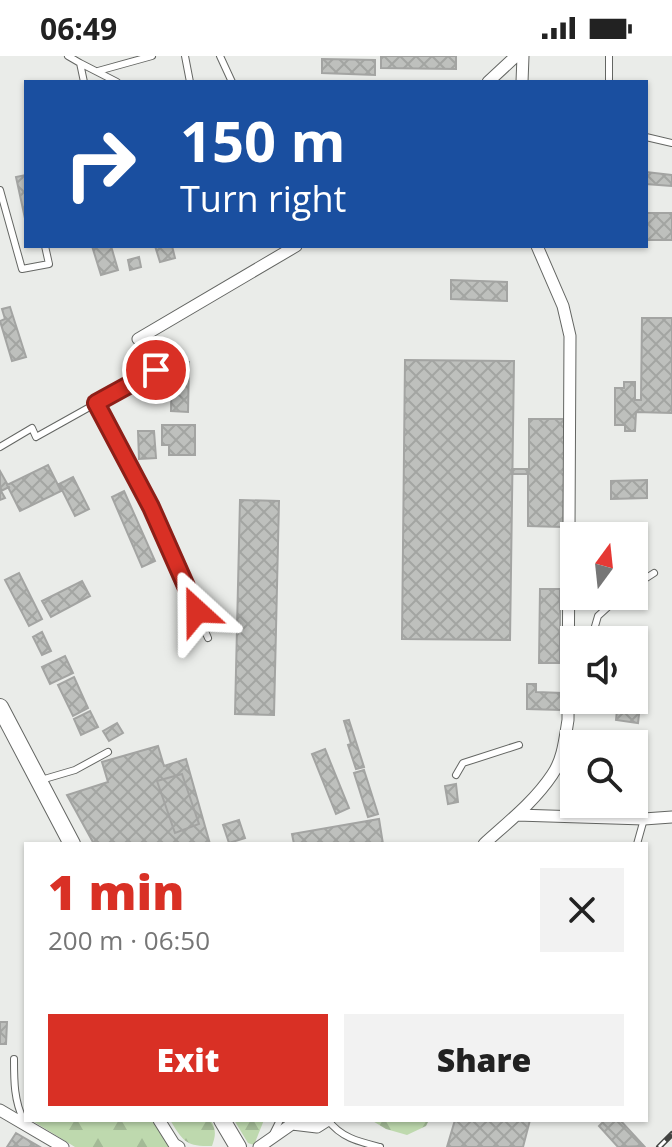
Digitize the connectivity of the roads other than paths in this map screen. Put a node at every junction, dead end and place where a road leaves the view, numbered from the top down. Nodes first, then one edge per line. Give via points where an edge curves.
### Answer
1 (68, 56) edge
2 (152, 56) edge
3 (185, 56) edge
4 (220, 56) edge
5 (516, 56) edge
6 (523, 56) edge
7 (609, 56) edge
8 (80, 63) junction
9 (98, 71) junction
10 (84, 80) edge
11 (114, 80) edge
12 (190, 80) edge
13 (231, 80) edge
14 (490, 80) edge
15 (522, 80) edge
16 (609, 80) edge
17 (648, 137) edge
18 (672, 143) edge
19 (0, 190) edge
20 (45, 248) edge
21 (293, 248) edge
22 (538, 248) edge
23 (138, 339) dead end
24 (156, 370) dead end
25 (96, 403) junction
26 (0, 447) edge
27 (654, 573) dead end
28 (648, 577) edge
29 (572, 626) edge
30 (208, 638) dead end
31 (0, 707) edge
32 (568, 714) edge
33 (519, 745) dead end
34 (108, 752) dead end
35 (456, 775) dead end
36 (38, 781) junction
37 (517, 815) junction
38 (644, 819) junction
39 (671, 819) edge
40 (71, 842) edge
41 (486, 842) edge
42 (638, 842) edge
43 (14, 1059) dead end
44 (0, 1110) edge
45 (24, 1122) edge
46 (24, 1122) edge
47 (160, 1122) edge
48 (224, 1122) edge
49 (279, 1122) edge
50 (325, 1122) edge
51 (330, 1122) edge
52 (26, 1126) junction
53 (260, 1146) edge
54 (63, 1147) edge
55 (179, 1147) edge
56 (238, 1147) edge
57 (380, 1147) edge

1 - 8 lane
2 - 9 lane
3 - 12 lane
4 - 13 lane
5 - 14 street
6 - 15 street
7 - 16 lane
8 - 9 lane
8 - 10 lane
9 - 11 lane
17 - 18 lane
19 - 20 lane via 22,269 49,264
21 - 23 street
22 - 29 street via 570,336
24 - 25 lane
25 - 26 lane via 36,437 32,428
25 - 30 lane via 151,507
27 - 28 lane
31 - 36 main road
32 - 37 street via 553,774
33 - 35 lane via 463,763
34 - 36 lane
36 - 40 main road
37 - 38 street
37 - 41 street
38 - 39 street
38 - 42 lane
43 - 45 lane via 14,1089
44 - 52 street
46 - 52 lane
47 - 55 street
48 - 56 main road
49 - 53 lane
50 - 53 street via 317,1127 292,1124
51 - 57 lane via 340,1133
52 - 54 street

